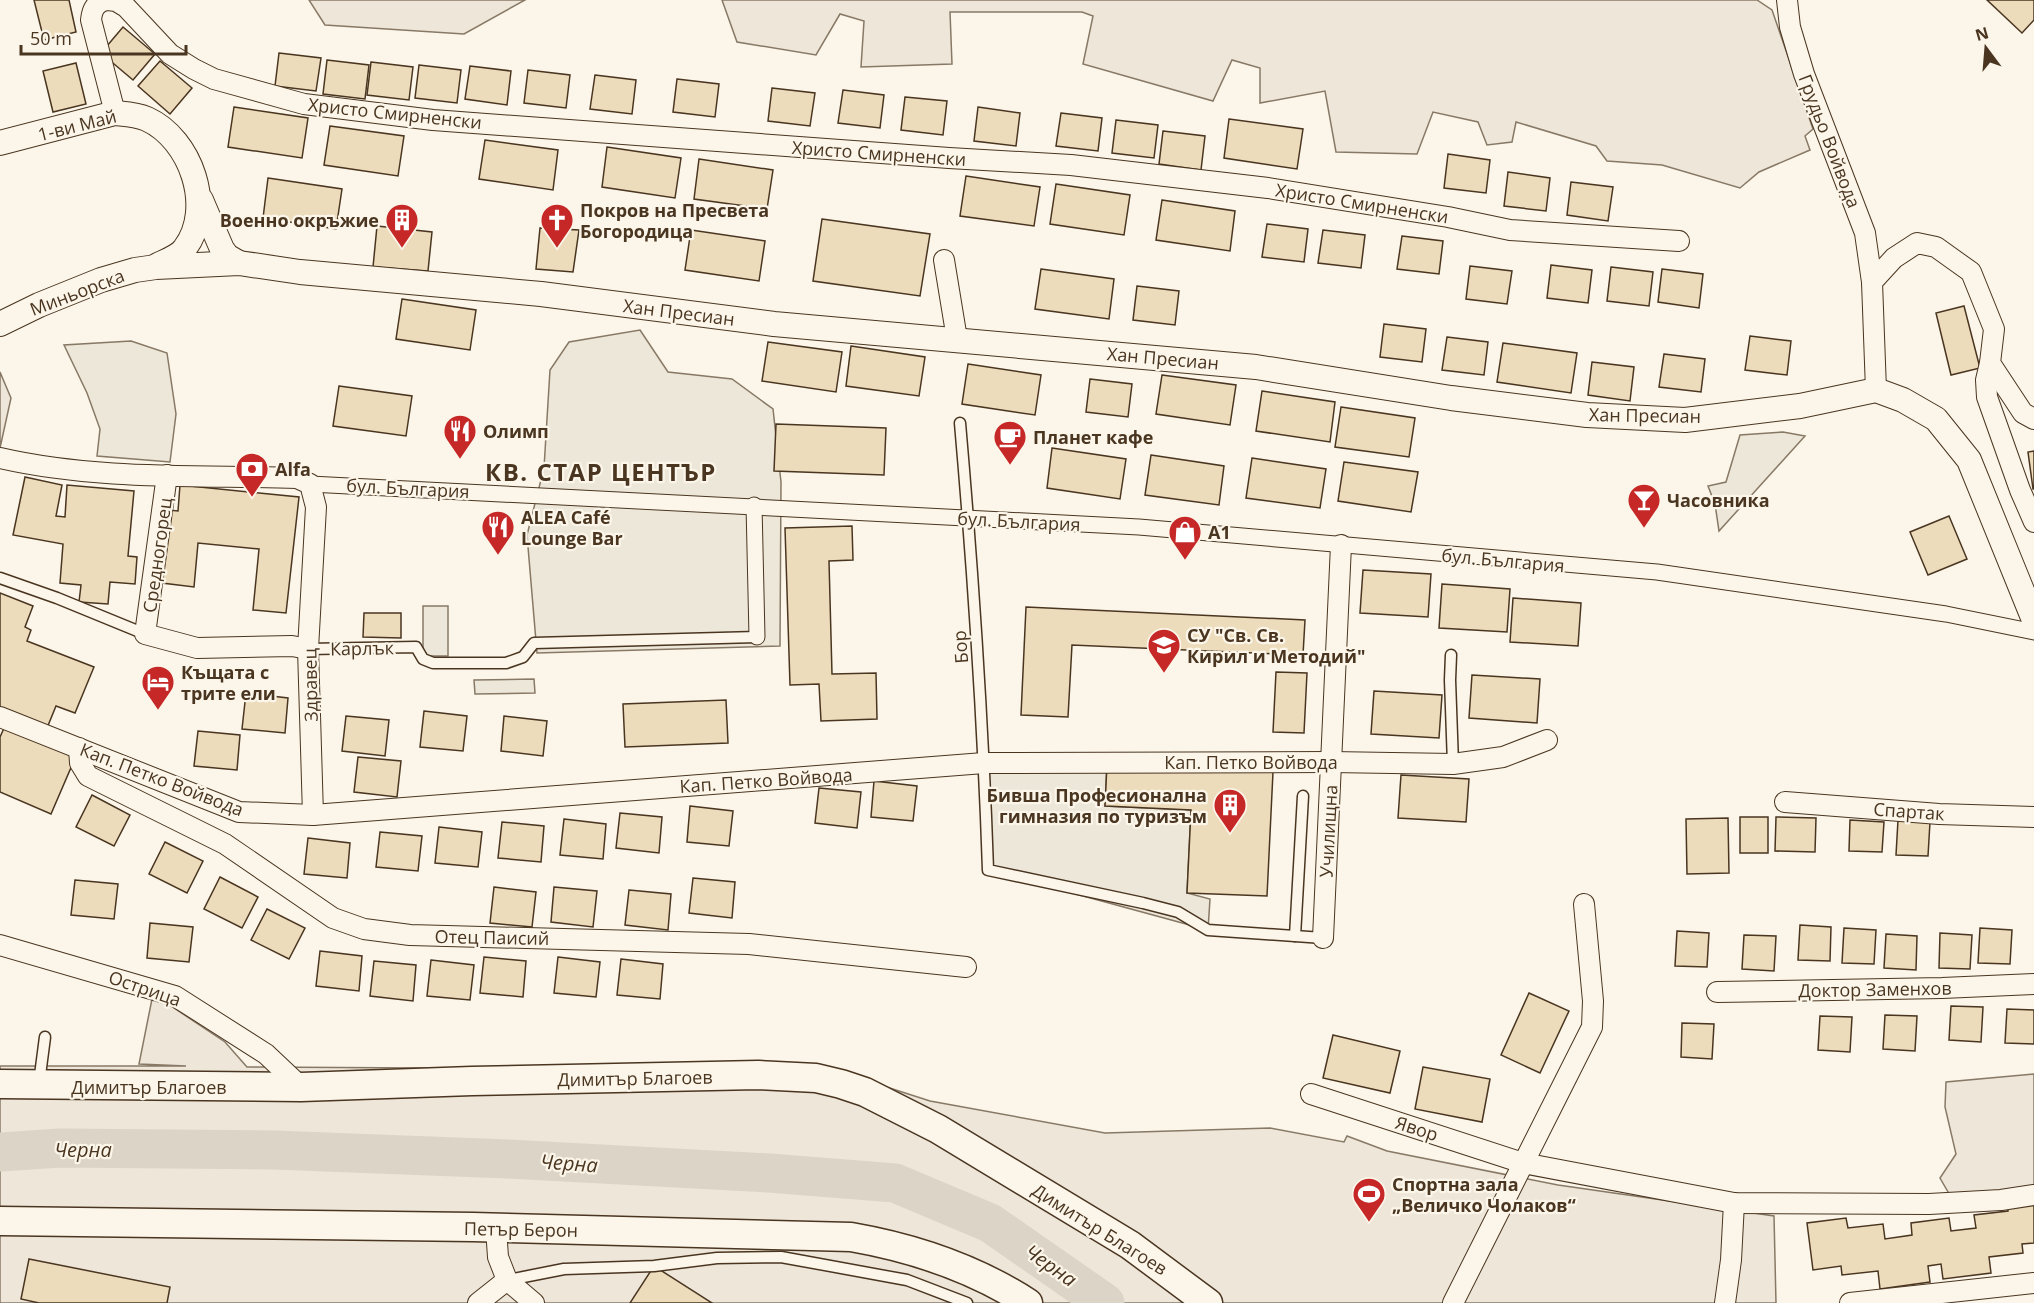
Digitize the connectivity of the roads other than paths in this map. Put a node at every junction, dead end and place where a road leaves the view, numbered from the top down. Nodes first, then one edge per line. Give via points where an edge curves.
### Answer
1 (108, 0) edge
2 (1787, 0) edge
3 (115, 113) junction
4 (0, 143) edge
5 (197, 193) junction
6 (1679, 241) dead end
7 (944, 260) dead end
8 (239, 263) junction
9 (156, 267) junction
10 (1872, 282) junction
11 (0, 324) edge
12 (957, 339) junction
13 (1990, 363) junction
14 (1883, 392) junction
15 (2034, 419) edge
16 (960, 423) dead end
17 (7, 459) edge
18 (167, 475) junction
19 (310, 484) junction
20 (754, 506) junction
21 (968, 519) junction
22 (2034, 522) edge
23 (1341, 545) junction
24 (0, 578) edge
25 (2034, 620) edge
26 (2034, 632) edge
27 (145, 634) junction
28 (757, 637) joint
29 (308, 649) junction
30 (1451, 655) dead end
31 (0, 717) edge
32 (1547, 740) dead end
33 (79, 748) junction
34 (1331, 762) junction
35 (984, 763) junction
36 (1453, 764) junction
37 (1303, 796) dead end
38 (1785, 802) dead end
39 (313, 815) junction
40 (2034, 817) edge
41 (1584, 904) dead end
42 (1295, 936) junction
43 (1323, 938) joint
44 (0, 945) edge
45 (966, 967) dead end
46 (2034, 984) edge
47 (1717, 992) dead end
48 (45, 1037) dead end
49 (0, 1084) edge
50 (39, 1086) junction
51 (301, 1087) junction
52 (1311, 1094) dead end
53 (1523, 1163) junction
54 (2034, 1195) edge
55 (1734, 1203) junction
56 (0, 1221) edge
57 (496, 1228) junction
58 (507, 1280) junction
59 (2034, 1283) edge
60 (1934, 1298) edge
61 (478, 1303) edge
62 (534, 1303) edge
63 (967, 1303) edge
64 (1028, 1303) edge
65 (1208, 1303) edge
66 (1453, 1303) edge
67 (1725, 1303) edge
68 (1850, 1303) edge

1 - 3 street, Христо Смирненски via 96,4 91,20
1 - 6 street, Христо Смирненски via 126,6 170,54 194,69 214,79 304,104 433,120 1071,165 1268,188 1510,230
2 - 10 street, Грудьо Войвода via 1790,27 1804,74 1865,233
3 - 4 street, 1-ви Май
3 - 5 street, 1-ви Май via 147,119 167,132 185,155
5 - 8 street via 222,249
5 - 9 street, 1-ви Май via 197,227 184,250
7 - 12 street
8 - 9 street, Хан Пресиан
8 - 12 street, Хан Пресиан via 541,294 774,324
9 - 11 street, Миньорска via 101,280
10 - 13 street via 1894,258 1917,243 1936,247 1971,272 1994,329
10 - 14 street, Грудьо Войвода
12 - 14 street, Хан Пресиан via 1256,367 1451,398 1611,416 1685,420
13 - 15 street via 2023,413
13 - 22 street via 1988,397
14 - 25 street via 1936,419 1969,460
16 - 21 lane, Бор
17 - 18 street, бул. България via 58,469
18 - 19 street, бул. България via 297,478
18 - 27 street, Средногорец
19 - 20 street, бул. България
19 - 29 street, Здравец via 316,507
20 - 21 street, бул. България
20 - 28 street
21 - 23 street, бул. България via 1139,526
21 - 35 lane, Бор
23 - 26 street, бул. България via 1657,572 1946,614
23 - 34 street, Училищна
24 - 27 lane, Карлък
27 - 29 street, Карлък via 197,648
28 - 29 lane, Карлък via 534,643 523,657 506,663 433,663 423,658 416,647
29 - 39 street, Здравец
30 - 36 lane
31 - 33 street, Кап. Петко Войвода
32 - 36 street, Кап. Петко Войвода via 1503,757
33 - 39 street, Кап. Петко Войвода via 239,812
33 - 45 street, Отец Паисий via 80,763 88,776 225,844 333,918 364,929 410,935 749,944
34 - 35 street, Кап. Петко Войвода
34 - 36 street, Кап. Петко Войвода
34 - 43 street, Училищна
35 - 39 street, Кап. Петко Войвода
35 - 42 lane, Бор via 988,870 1178,912 1208,930
37 - 42 lane
38 - 40 street, Спартак
41 - 53 street via 1592,1027
42 - 43 lane
44 - 51 street, Острица via 175,996 266,1054
46 - 47 street, Доктор Заменхов
48 - 50 lane
49 - 50 main road, Димитър Благоев
50 - 51 main road, Димитър Благоев
51 - 65 main road, Димитър Благоев via 758,1075 825,1080 864,1092 938,1129 1130,1245
52 - 53 street, Явор
53 - 55 street, Явор
53 - 66 street
54 - 55 street, Явор via 1929,1203
55 - 67 street
56 - 57 main road, Петър Берон
57 - 58 street via 498,1257
57 - 64 main road, Петър Берон via 851,1237 896,1245 945,1261
58 - 61 street
58 - 62 street
58 - 63 lane via 564,1269 781,1257 907,1280
59 - 60 street
60 - 68 street

